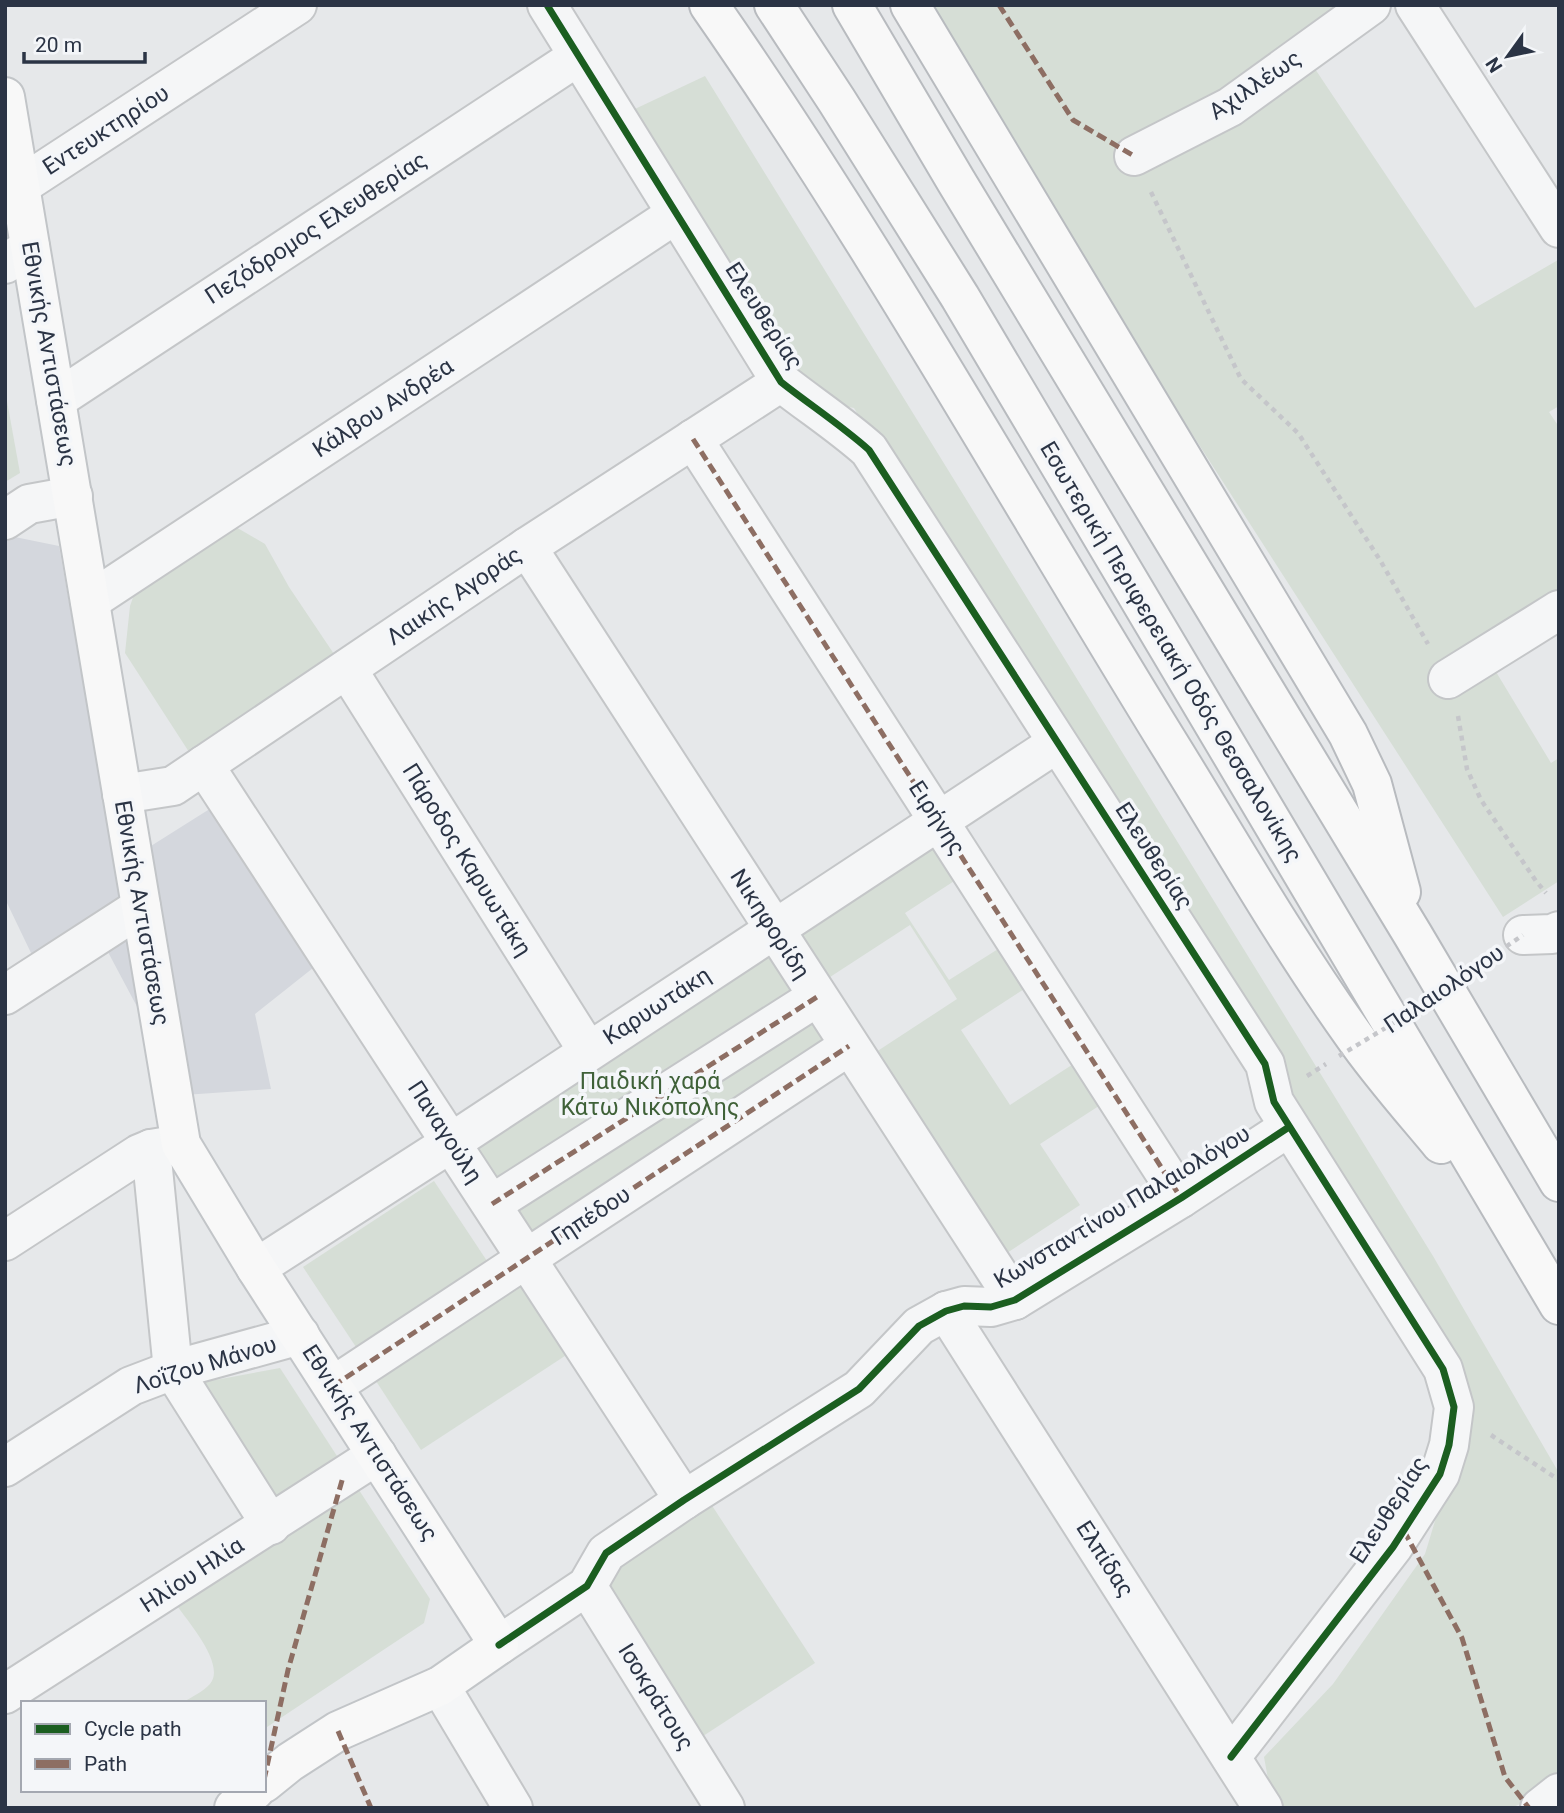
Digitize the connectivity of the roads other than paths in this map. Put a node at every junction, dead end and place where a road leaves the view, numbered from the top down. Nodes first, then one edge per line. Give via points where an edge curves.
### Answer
1 (297, 5) edge
2 (547, 5) edge
3 (709, 5) edge
4 (774, 5) edge
5 (852, 5) edge
6 (910, 5) edge
7 (1371, 5) edge
8 (1415, 5) edge
9 (577, 57) junction
10 (5, 97) edge
11 (1134, 156) road end
12 (20, 186) junction
13 (676, 214) junction
14 (1559, 228) edge
15 (18, 255) edge
16 (781, 382) junction
17 (56, 400) junction
18 (693, 439) junction
19 (73, 496) junction
20 (5, 520) edge
21 (527, 547) junction
22 (90, 601) junction
23 (1559, 610) edge
24 (347, 669) junction
25 (1448, 679) road end
26 (1058, 743) junction
27 (204, 765) junction
28 (122, 794) junction
29 (939, 822) junction
30 (141, 907) junction
31 (773, 930) junction
32 (1413, 935) junction
33 (5, 995) edge
34 (817, 997) junction
35 (849, 1046) junction
36 (588, 1051) junction
37 (1289, 1128) junction
38 (452, 1142) junction
39 (166, 1147) junction
40 (1559, 1182) edge
41 (1181, 1198) junction
42 (492, 1204) junction
43 (5, 1241) edge
44 (1524, 1247) junction
45 (527, 1259) junction
46 (256, 1268) junction
47 (1015, 1300) junction
48 (1559, 1305) edge
49 (946, 1311) junction
50 (300, 1335) junction
51 (173, 1370) junction
52 (333, 1386) junction
53 (377, 1454) junction
54 (5, 1466) edge
55 (684, 1500) junction
56 (271, 1525) junction
57 (587, 1586) junction
58 (499, 1645) junction
59 (440, 1686) junction
60 (5, 1694) edge
61 (1231, 1757) junction
62 (266, 1781) edge
63 (253, 1792) edge
64 (1559, 1793) edge
65 (234, 1808) edge
66 (513, 1808) edge
67 (725, 1808) edge
68 (1263, 1808) edge
69 (1540, 1808) edge

1 - 12 street, Εντευκτηρίου
2 - 9 street, Ελευθερίας
3 - 44 main road via 903,303 1305,963 1353,1035
4 - 44 main road, Εσωτερική Περιφερειακή Οδός Θεσσαλονίκης via 960,297
5 - 32 main road
6 - 32 main road via 1348,734 1372,785
7 - 11 street, Αχιλλέως via 1230,107
8 - 14 street
9 - 13 street, Ελευθερίας
9 - 17 street, Πεζόδρομος Ελευθερίας
10 - 12 main road, Εθνικής Αντιστάσεως
12 - 15 main road, Εθνικής Αντιστάσεως
13 - 16 street, Ελευθερίας
13 - 22 street, Κάλβου Ανδρέα
15 - 17 main road, Εθνικής Αντιστάσεως
16 - 18 street, Λαικής Αγοράς
16 - 26 street, Ελευθερίας via 869,450
17 - 19 main road, Εθνικής Αντιστάσεως
18 - 21 street, Λαικής Αγοράς
18 - 29 street, Ειρήνης
19 - 20 street via 29,504
19 - 22 main road, Εθνικής Αντιστάσεως
21 - 24 street, Λαικής Αγοράς
21 - 31 street, Νικηφορίδη
22 - 28 main road, Εθνικής Αντιστάσεως
23 - 25 street
24 - 27 street, Λαικής Αγοράς
24 - 36 street, Πάροδος Καρυωτάκη
26 - 29 street, Καρυωτάκη
26 - 37 street, Ελευθερίας via 1265,1064 1274,1102
27 - 28 street, Λαικής Αγοράς via 166,788
27 - 38 street, Παναγούλη
28 - 30 main road, Εθνικής Αντιστάσεως
29 - 31 street, Καρυωτάκη
29 - 41 street, Ειρήνης
30 - 33 street
30 - 39 main road, Εθνικής Αντιστάσεως
31 - 34 street, Νικηφορίδη
31 - 36 street, Καρυωτάκη
32 - 40 main road
34 - 35 street, Νικηφορίδη
34 - 42 street
35 - 45 street, Γηπέδου
35 - 47 street, Νικηφορίδη
36 - 38 street, Καρυωτάκη
37 - 41 street, Κωνσταντίνου Παλαιολόγου
37 - 61 street, Ελευθερίας via 1425,1338 1443,1369 1454,1407 1440,1474 1393,1547
38 - 42 street, Παναγούλη
38 - 46 street, Καρυωτάκη
39 - 43 street via 118,1167
39 - 46 main road, Εθνικής Αντιστάσεως
39 - 51 street
41 - 47 street, Κωνσταντίνου Παλαιολόγου
42 - 45 street, Παναγούλη
44 - 48 main road, Εσωτερική Περιφερειακή Οδός Θεσσαλονίκης
45 - 52 street, Γηπέδου
45 - 55 street, Παναγούλη
46 - 50 main road, Εθνικής Αντιστάσεως
47 - 49 street, Κωνσταντίνου Παλαιολόγου
49 - 55 street, Κωνσταντίνου Παλαιολόγου via 919,1326 859,1389
49 - 61 street, Ελπίδας
50 - 51 street, Λοΐζου Μάνου
50 - 52 main road, Εθνικής Αντιστάσεως
51 - 54 street, Λοΐζου Μάνου via 131,1385
51 - 56 street
52 - 53 main road, Εθνικής Αντιστάσεως
53 - 56 street, Ηλίου Ηλία
53 - 58 main road, Εθνικής Αντιστάσεως
55 - 57 street, Κωνσταντίνου Παλαιολόγου via 606,1553
56 - 60 street, Ηλίου Ηλία
57 - 58 street, Κωνσταντίνου Παλαιολόγου
57 - 67 street, Ισοκράτους
58 - 59 main road, Κωνσταντίνου Παλαιολόγου
59 - 62 main road, Κωνσταντίνου Παλαιολόγου via 338,1731
59 - 66 street
61 - 68 street, Ελπίδας
63 - 65 main road
64 - 69 street

